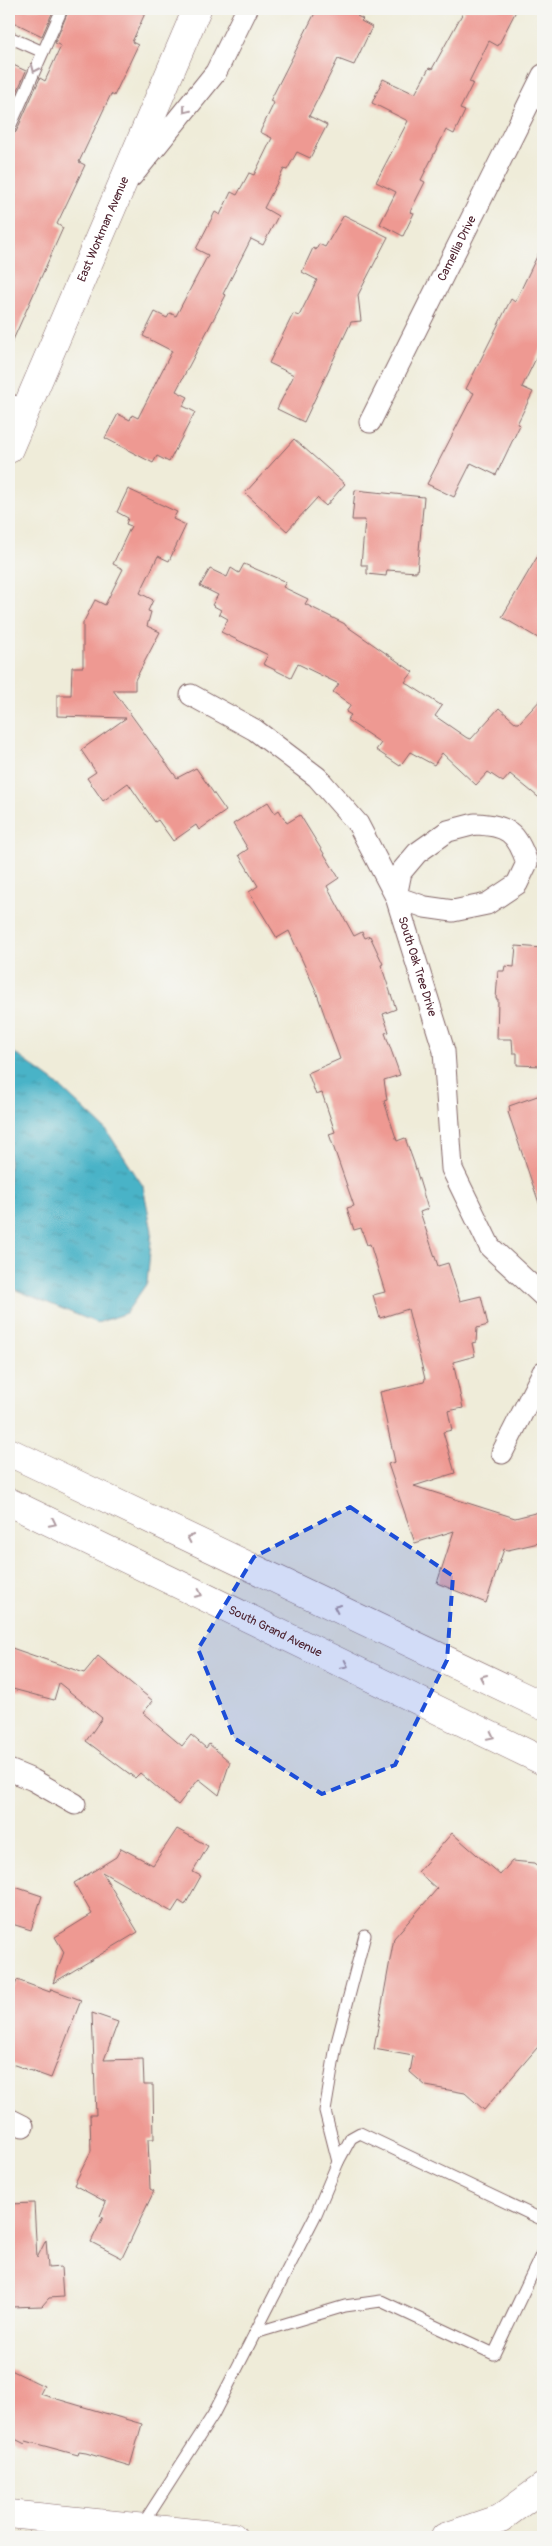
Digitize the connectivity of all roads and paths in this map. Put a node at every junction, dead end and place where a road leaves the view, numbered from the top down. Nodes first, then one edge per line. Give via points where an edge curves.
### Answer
1 (62, 9) edge
2 (198, 9) edge
3 (247, 9) edge
4 (9, 37) edge
5 (43, 52) junction
6 (543, 75) edge
7 (9, 129) edge
8 (120, 190) junction
9 (18, 403) edge
10 (370, 422) dead end
11 (9, 449) edge
12 (191, 695) dead end
13 (396, 897) junction
14 (543, 1296) edge
15 (543, 1372) edge
16 (9, 1452) edge
17 (502, 1453) dead end
18 (9, 1502) edge
19 (543, 1706) edge
20 (543, 1761) edge
21 (9, 1770) edge
22 (75, 1804) dead end
23 (365, 1935) dead end
24 (338, 2162) junction
25 (543, 2220) edge
26 (543, 2251) edge
27 (255, 2333) junction
28 (543, 2488) edge
29 (9, 2498) edge
30 (9, 2514) edge
31 (42, 2516) junction
32 (138, 2533) edge
33 (233, 2537) edge
34 (445, 2537) edge

1 - 5 lane
2 - 8 main road, East Workman Avenue
3 -> 8 street via 216,72
4 - 5 lane
5 -> 7 lane
6 - 10 street, Camellia Drive
8 - 9 main road, East Workman Avenue
9 - 11 main road, East Workman Avenue
12 - 13 street, South Oak Tree Drive via 255,730 317,777 358,824
13 - 13 street via 424,907 453,911 487,904 517,884 527,863 520,842 498,825 475,824 448,831 417,853 401,872
13 - 14 street, South Oak Tree Drive via 444,1051 452,1169 490,1247
15 - 17 street
19 -> 16 main road
18 -> 20 main road, South Grand Avenue
21 - 22 street via 34,1780
23 - 24 lane via 336,2046 325,2111
24 - 25 lane via 351,2138 360,2133
24 - 27 lane via 316,2214
26 - 27 lane via 494,2354 381,2301 345,2306
27 - 32 lane via 213,2416
28 - 34 main road via 501,2518
29 - 31 main road
30 - 31 main road
31 - 32 main road
32 - 33 main road

